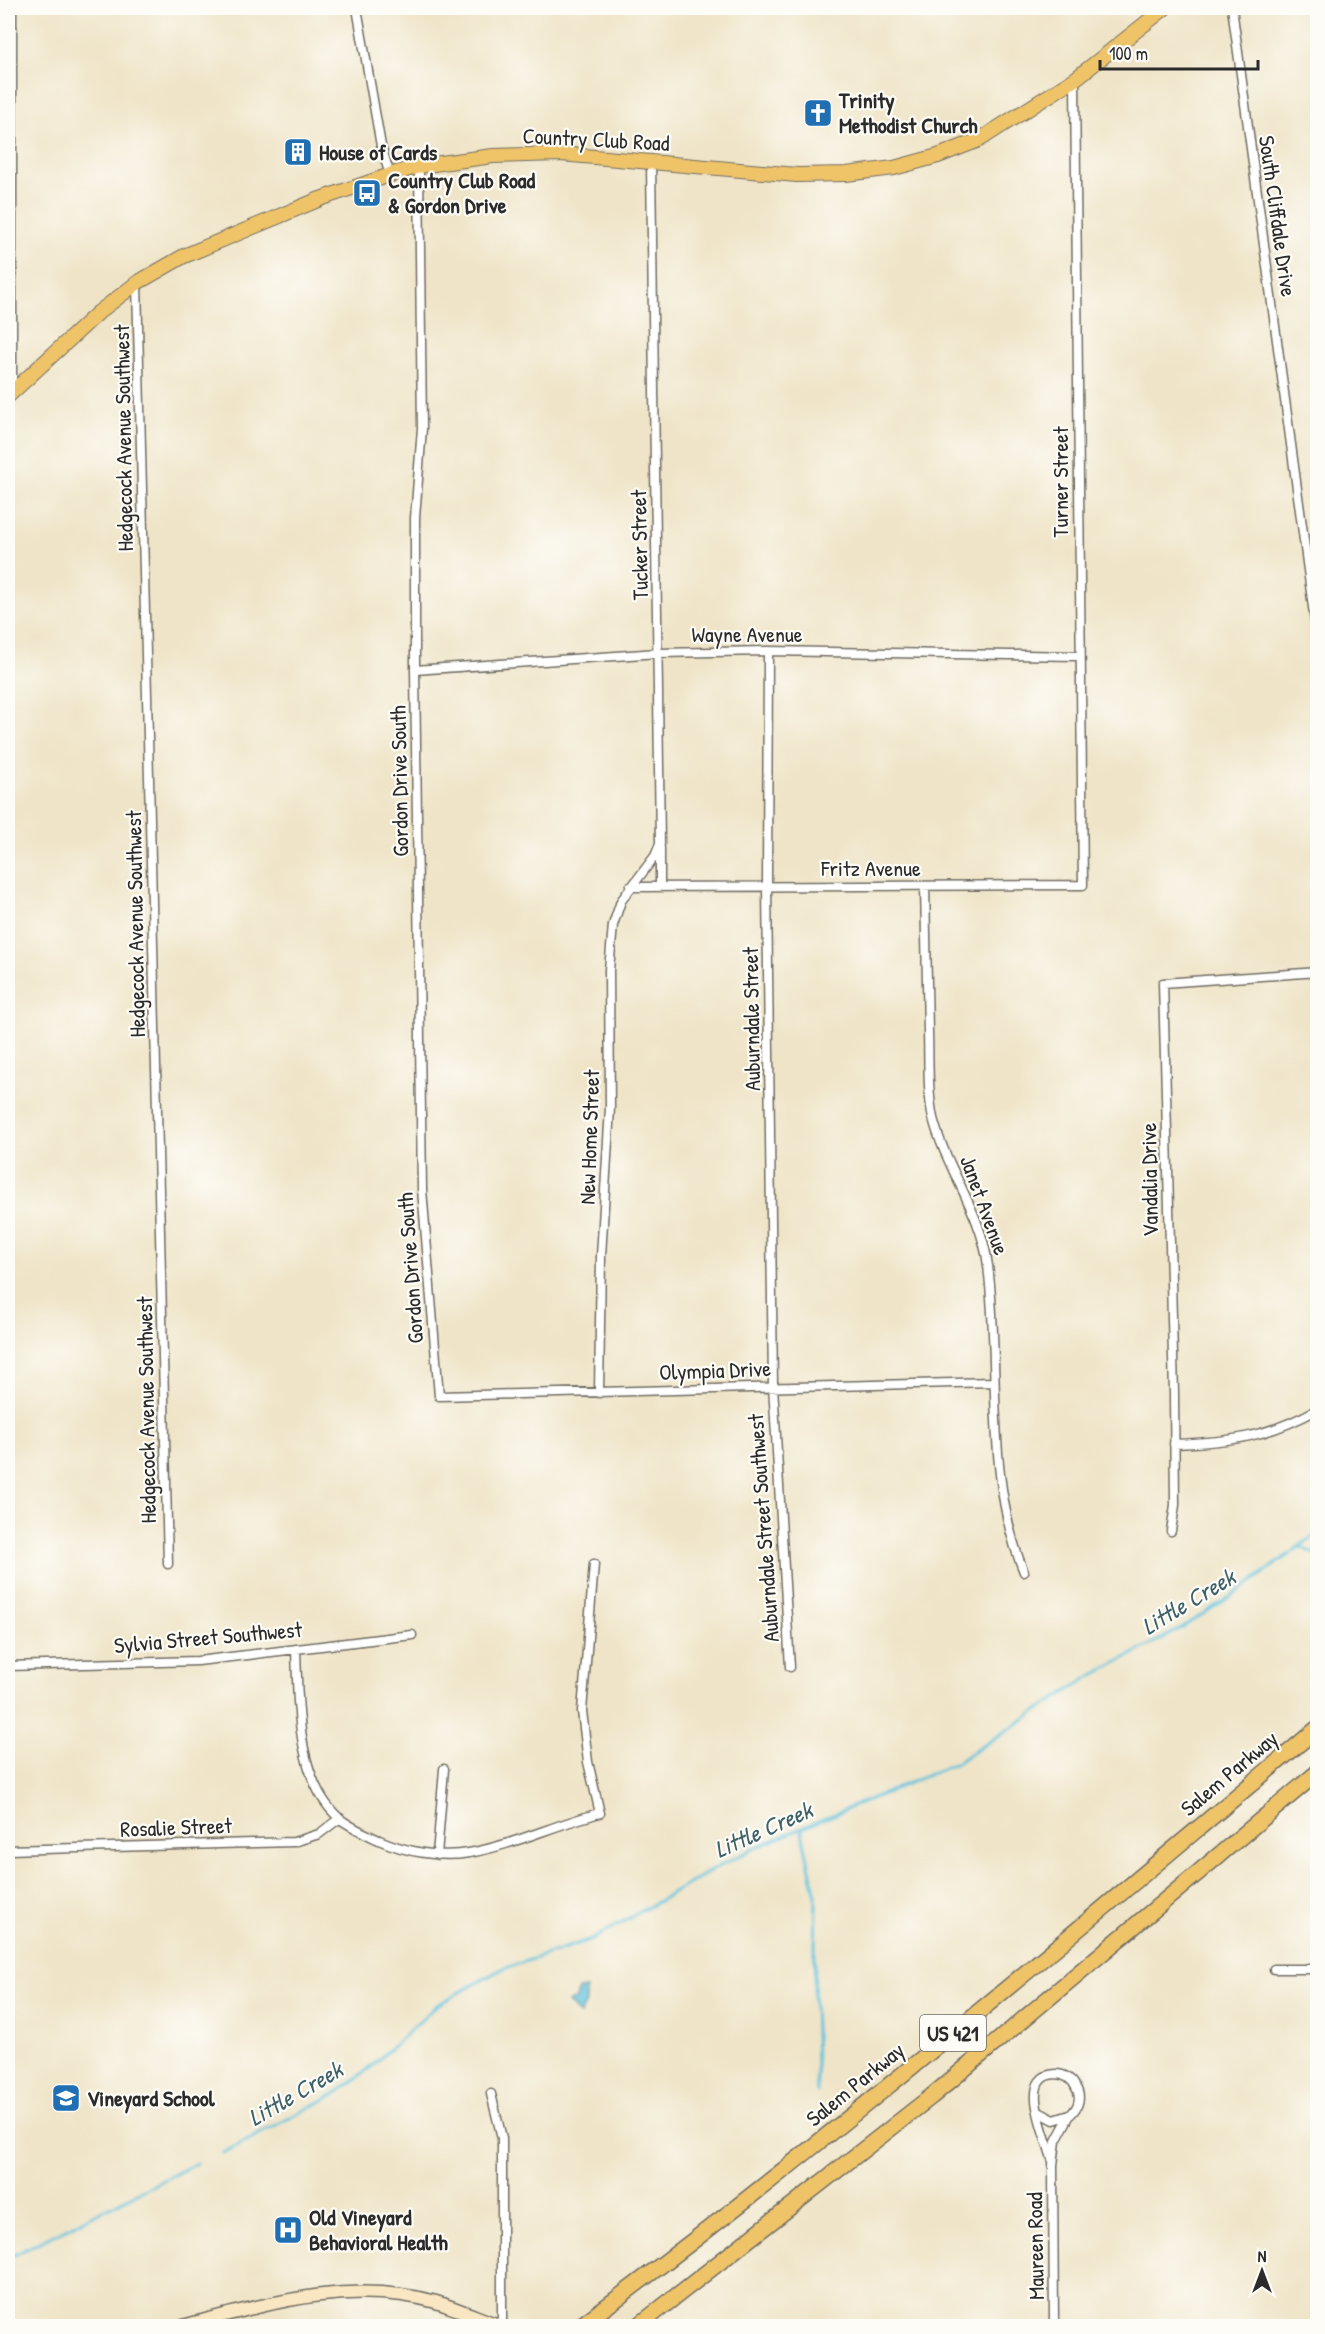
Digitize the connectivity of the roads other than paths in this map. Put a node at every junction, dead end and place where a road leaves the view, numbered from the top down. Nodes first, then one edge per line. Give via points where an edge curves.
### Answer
1 (12, 8) edge
2 (357, 8) edge
3 (1165, 8) edge
4 (1232, 8) edge
5 (1075, 79) junction
6 (651, 163) junction
7 (419, 166) junction
8 (390, 175) junction
9 (138, 283) junction
10 (10, 394) edge
11 (1317, 644) edge
12 (768, 651) junction
13 (658, 653) junction
14 (1079, 656) junction
15 (415, 670) junction
16 (660, 844) junction
17 (1083, 885) joint
18 (767, 886) junction
19 (630, 887) junction
20 (660, 887) junction
21 (925, 887) junction
22 (1317, 972) edge
23 (993, 1382) junction
24 (773, 1386) junction
25 (599, 1393) junction
26 (439, 1396) joint
27 (1317, 1408) edge
28 (1174, 1444) junction
29 (1171, 1531) dead end
30 (168, 1564) dead end
31 (594, 1564) dead end
32 (1024, 1572) dead end
33 (412, 1635) dead end
34 (296, 1649) junction
35 (8, 1666) edge
36 (790, 1667) dead end
37 (1317, 1728) edge
38 (444, 1769) dead end
39 (1317, 1772) edge
40 (1317, 1779) edge
41 (1300, 1788) junction
42 (340, 1818) junction
43 (8, 1851) edge
44 (437, 1855) junction
45 (1317, 1968) edge
46 (1274, 1969) dead end
47 (491, 2094) dead end
48 (1039, 2112) junction
49 (1070, 2115) junction
50 (1053, 2165) junction
51 (183, 2326) edge
52 (502, 2326) edge
53 (580, 2326) edge
54 (638, 2326) edge
55 (1054, 2326) edge

1 - 10 street
2 - 8 street via 381,146
3 - 5 main road, Country Club Road
4 - 11 street, South Cliffdale Drive
5 - 6 main road, Country Club Road via 979,140 894,168 797,175
5 - 14 street, Turner Street
6 - 7 main road, Country Club Road via 561,154 493,156
6 - 13 street, Tucker Street
7 - 8 main road, Country Club Road
7 - 15 street, Gordon Drive South via 422,428 415,518
8 - 9 main road, Country Club Road via 262,222 184,256
9 - 10 main road, Country Club Road via 99,312
9 - 30 street, Hedgecock Avenue Southwest
12 - 13 street, Wayne Avenue
12 - 14 street, Wayne Avenue
12 - 18 street, Auburndale Street
13 - 15 street, Wayne Avenue
13 - 16 street, Tucker Street
14 - 17 street, Turner Street
15 - 26 street, Gordon Drive South via 422,1189
16 - 19 street
16 - 20 street, Tucker Street
17 - 21 street, Fritz Avenue
18 - 20 street, Fritz Avenue
18 - 21 street, Fritz Avenue
18 - 24 street, Auburndale Street
19 - 20 street
19 - 25 street, New Home Street via 613,925 609,970 610,1108 601,1256
21 - 23 street, Janet Avenue via 931,1106 942,1142 975,1217 988,1263
22 - 28 street, Vandalia Drive via 1163,982
23 - 24 street, Olympia Drive
23 - 32 street, Janet Avenue via 1003,1494
24 - 25 street, Olympia Drive
24 - 36 street, Auburndale Street Southwest
25 - 26 street, Olympia Drive
27 - 28 street via 1289,1425 1248,1438
28 - 29 street, Vandalia Drive
31 - 44 street via 582,1711 600,1813 493,1847
33 - 34 street, Sylvia Street Southwest
34 - 35 street, Sylvia Street Southwest via 198,1661
34 - 42 street via 299,1715 307,1760 324,1796
37 - 53 highway, Salem Parkway / US 421 via 892,2084
38 - 44 street
39 - 41 highway, US 421
40 - 41 highway
41 - 54 highway, US 421 via 923,2103
42 - 43 street, Rosalie Street via 319,1834 294,1842
42 - 44 street via 392,1846
45 - 46 street
47 - 52 street via 501,2138
48 - 49 street via 1054,2120
48 - 49 street, Maureen Road via 1034,2103 1038,2084 1056,2074 1066,2076 1078,2092 1077,2107
48 - 50 street, Maureen Road
49 - 50 street, Maureen Road via 1056,2141
50 - 55 street, Maureen Road
51 - 52 street via 303,2296 356,2292 435,2302

